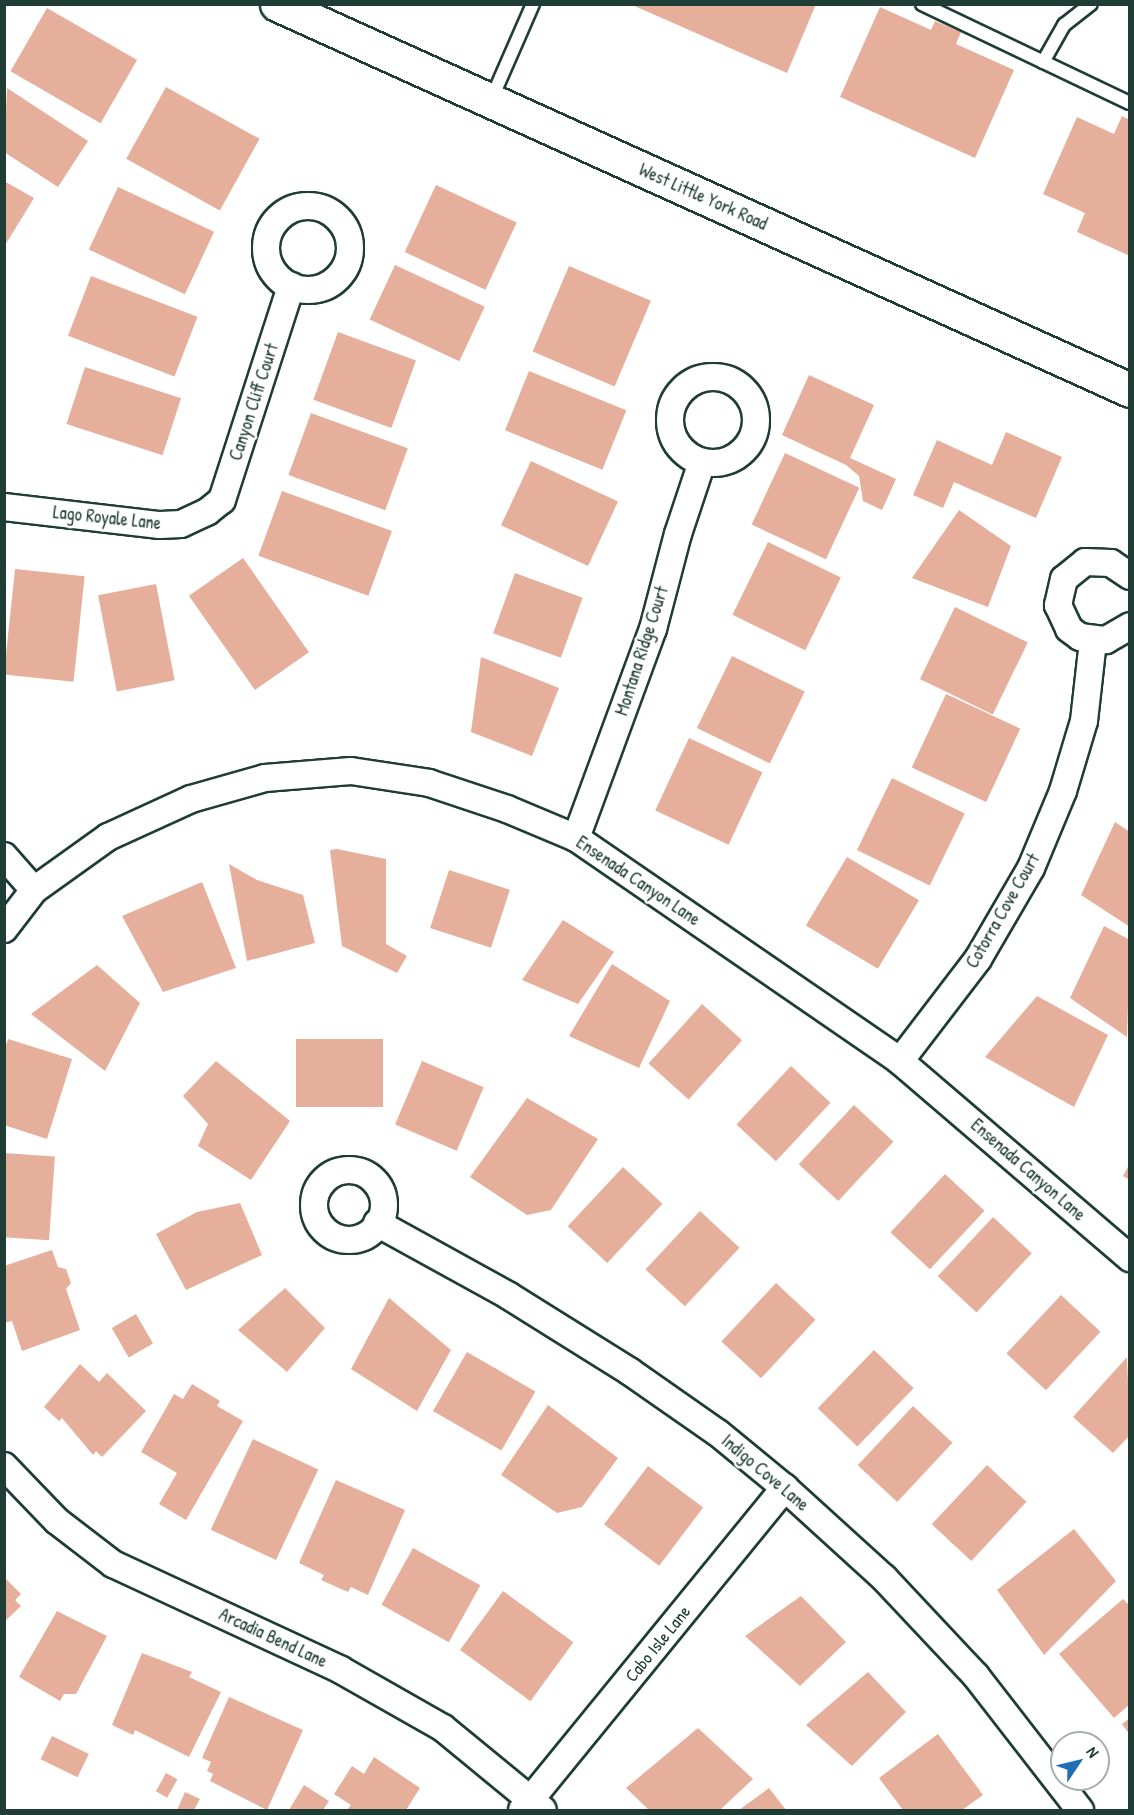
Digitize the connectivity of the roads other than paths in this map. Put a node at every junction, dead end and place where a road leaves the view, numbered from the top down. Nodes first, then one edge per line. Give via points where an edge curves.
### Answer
1 (533, 4) edge
2 (922, 4) edge
3 (1091, 4) edge
4 (280, 5) edge
5 (1043, 62) junction
6 (491, 101) junction
7 (1130, 102) edge
8 (291, 286) dead end
9 (1130, 390) edge
10 (702, 462) dead end
11 (4, 507) edge
12 (207, 512) joint
13 (1130, 576) edge
14 (1130, 626) edge
15 (1093, 641) junction
16 (576, 838) junction
17 (4, 856) edge
18 (34, 890) junction
19 (4, 929) edge
20 (900, 1060) junction
21 (377, 1223) dead end
22 (1130, 1258) edge
23 (4, 1466) edge
24 (785, 1488) junction
25 (532, 1807) edge
26 (1080, 1810) edge

1 - 6 lane
2 - 5 lane
3 - 5 lane via 1064,25
4 - 6 main road, West Little York Road
5 - 7 lane
6 - 9 main road, West Little York Road
8 - 12 street, Canyon Cliff Court via 222,500
10 - 16 street, Montana Ridge Court via 653,629
11 - 12 street, Lago Royale Lane via 160,525 182,524
13 - 15 street via 1111,562 1098,560 1073,568 1064,579 1058,591 1061,618 1069,629
14 - 15 street via 1112,638
15 - 20 street, Cotorra Cove Court via 1084,721 1063,791 1031,868 978,959
16 - 18 street, Ensenada Canyon Lane via 429,783 351,771 265,778 191,799 108,837
16 - 20 street, Ensenada Canyon Lane
17 - 18 street
18 - 19 street
20 - 22 street, Ensenada Canyon Lane
21 - 24 street, Indigo Cove Lane via 509,1296 629,1371 718,1433
23 - 25 street, Arcadia Bend Lane via 57,1521 113,1564 351,1676 442,1728
24 - 25 street, Cabo Isle Lane
24 - 26 street, Indigo Cove Lane via 884,1578 976,1676

